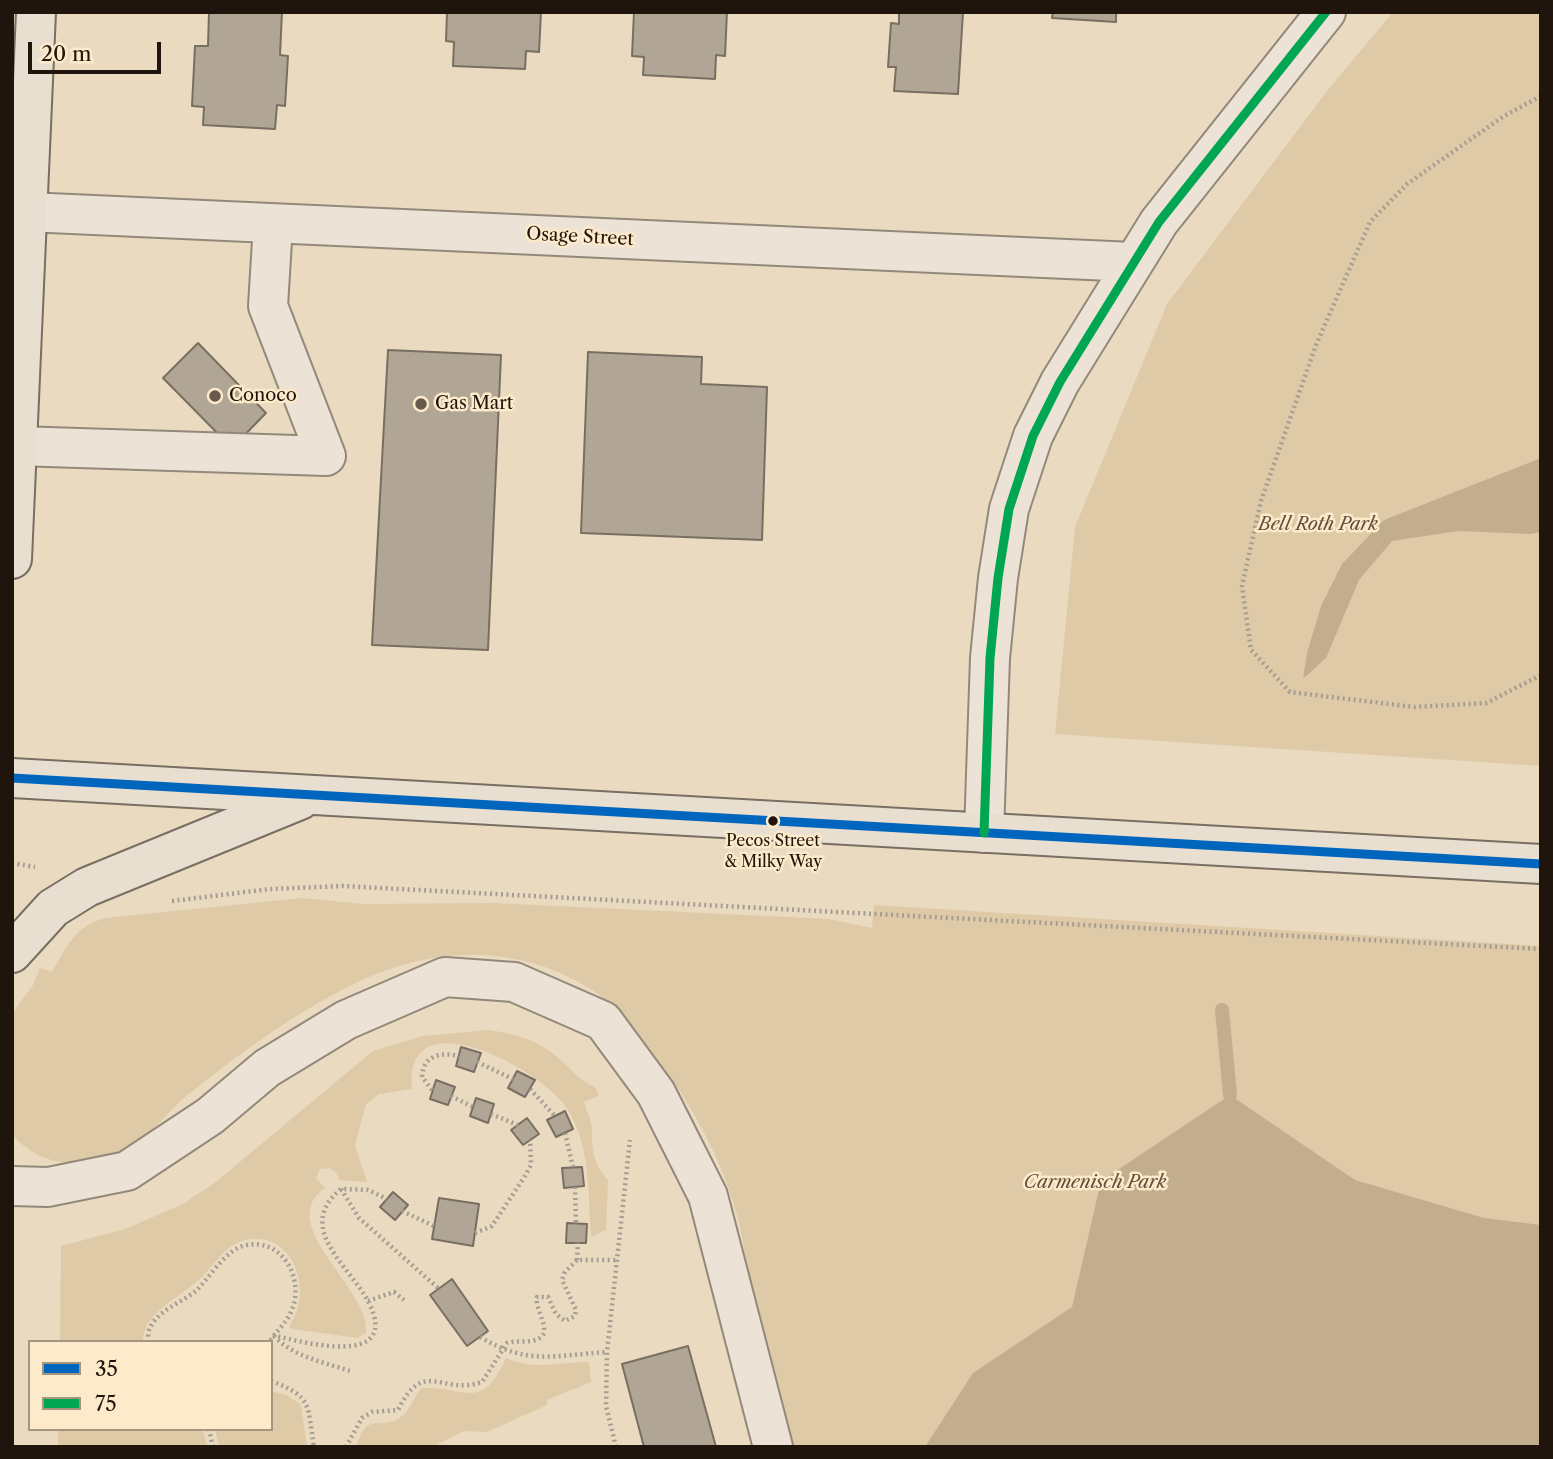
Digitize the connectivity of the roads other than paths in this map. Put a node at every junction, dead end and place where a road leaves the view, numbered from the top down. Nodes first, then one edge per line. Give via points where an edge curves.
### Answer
1 (36, 12) edge
2 (1326, 12) edge
3 (27, 212) junction
4 (273, 223) junction
5 (1133, 262) junction
6 (17, 446) junction
7 (12, 559) edge
8 (12, 778) edge
9 (311, 796) junction
10 (984, 833) junction
11 (1541, 864) edge
12 (12, 953) edge
13 (12, 1186) edge
14 (773, 1447) edge

1 - 3 main road
2 - 5 street via 1206,160
3 - 4 street, Osage Street
3 - 6 main road
4 - 5 street, Osage Street
4 - 6 street via 268,306 326,456
5 - 10 street via 1032,436 1009,509 990,658
6 - 7 main road
8 - 9 main road
9 - 10 main road
9 - 12 main road via 87,887 53,908
10 - 11 main road
13 - 14 street via 48,1187 127,1171 209,1116 267,1068 346,1020 445,977 514,982 603,1021 656,1093 708,1196

